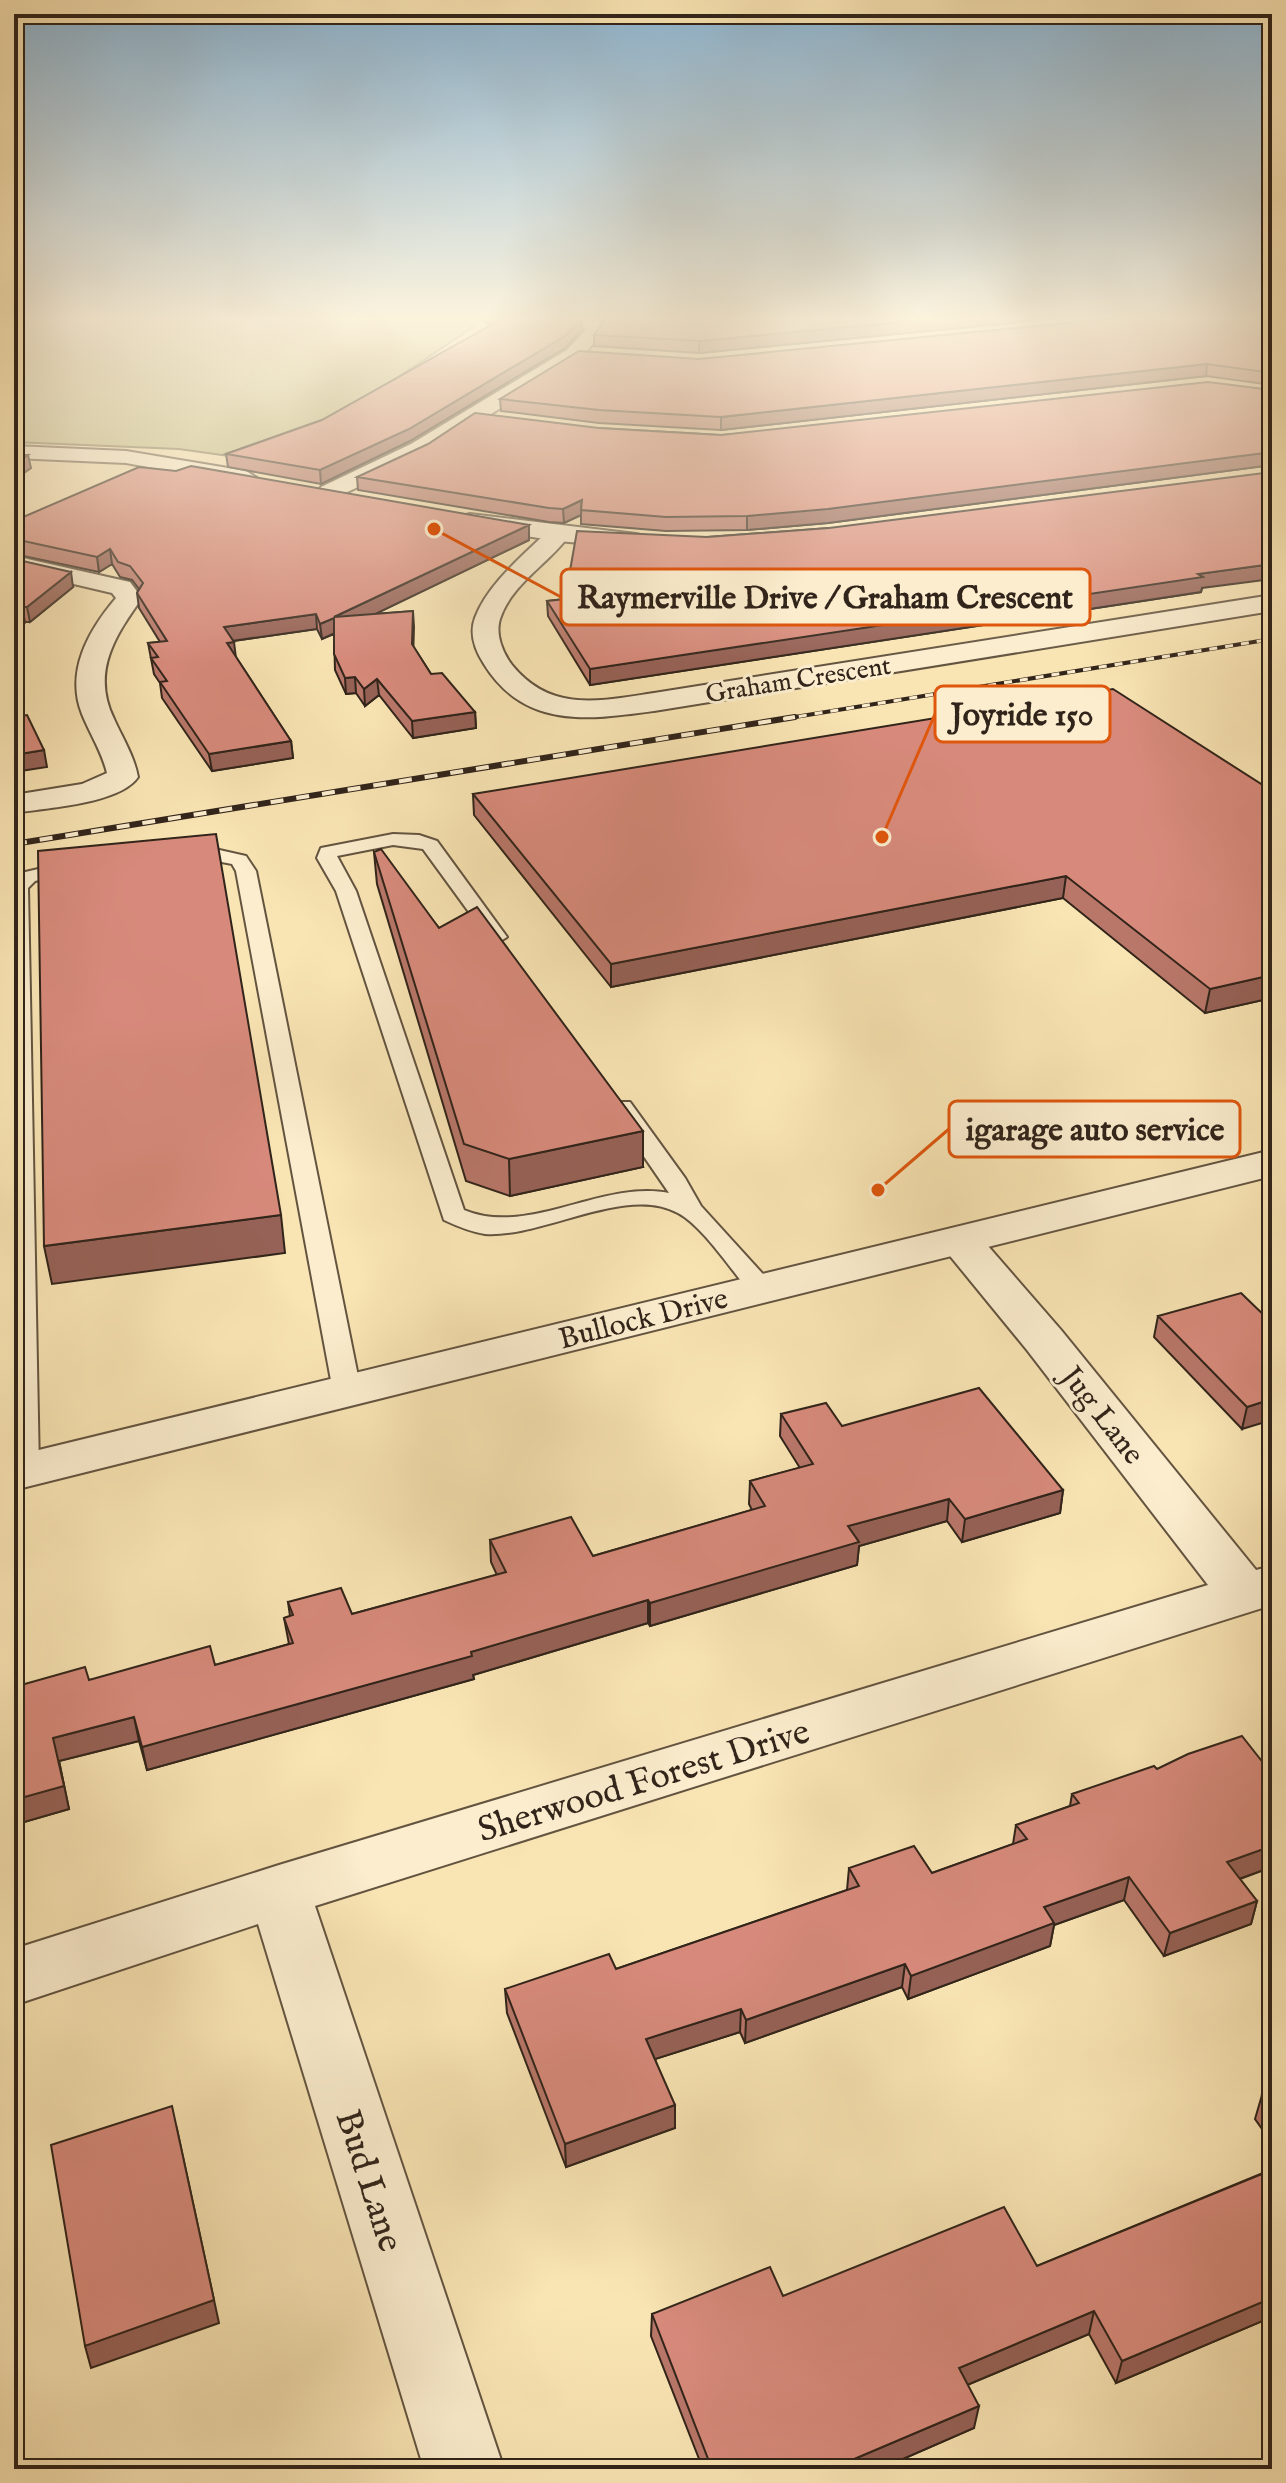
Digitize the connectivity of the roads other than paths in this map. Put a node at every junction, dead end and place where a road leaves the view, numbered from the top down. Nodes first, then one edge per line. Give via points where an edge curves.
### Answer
1 (449, 431) edge
2 (14, 452) edge
3 (266, 482) edge
4 (360, 499) edge
5 (454, 518) edge
6 (558, 534) junction
7 (656, 542) edge
8 (14, 563) edge
9 (1272, 603) edge
10 (14, 804) edge
11 (160, 858) edge
12 (98, 865) edge
13 (514, 960) edge
14 (608, 1088) edge
15 (1272, 1163) edge
16 (690, 1208) junction
17 (959, 1240) junction
18 (762, 1289) junction
19 (347, 1391) junction
20 (19, 1472) edge
21 (1258, 1589) edge
22 (279, 1891) junction
23 (14, 1977) edge
24 (464, 2469) edge

1 - 4 street via 321,491
2 - 3 street via 126,457
5 - 6 street
6 - 7 street
6 - 9 street, Graham Crescent via 505,591 487,619 486,646 518,690 538,702 572,709 654,702
8 - 10 street via 121,587 129,598 102,635 89,671 94,706 120,757 123,777 89,792
11 - 19 lane via 222,855 239,860 246,871
12 - 20 lane via 52,869 28,877 18,887
13 - 16 lane via 430,845 403,839 328,852 346,891 453,1215 483,1226 508,1226 630,1199
14 - 16 lane
15 - 17 street, Bullock Drive
16 - 18 lane
17 - 18 street, Bullock Drive
17 - 21 street, Jug Lane
18 - 19 street, Bullock Drive
19 - 20 street, Bullock Drive
21 - 22 street, Sherwood Forest Drive
22 - 23 street, Sherwood Forest Drive
22 - 24 street, Bud Lane

